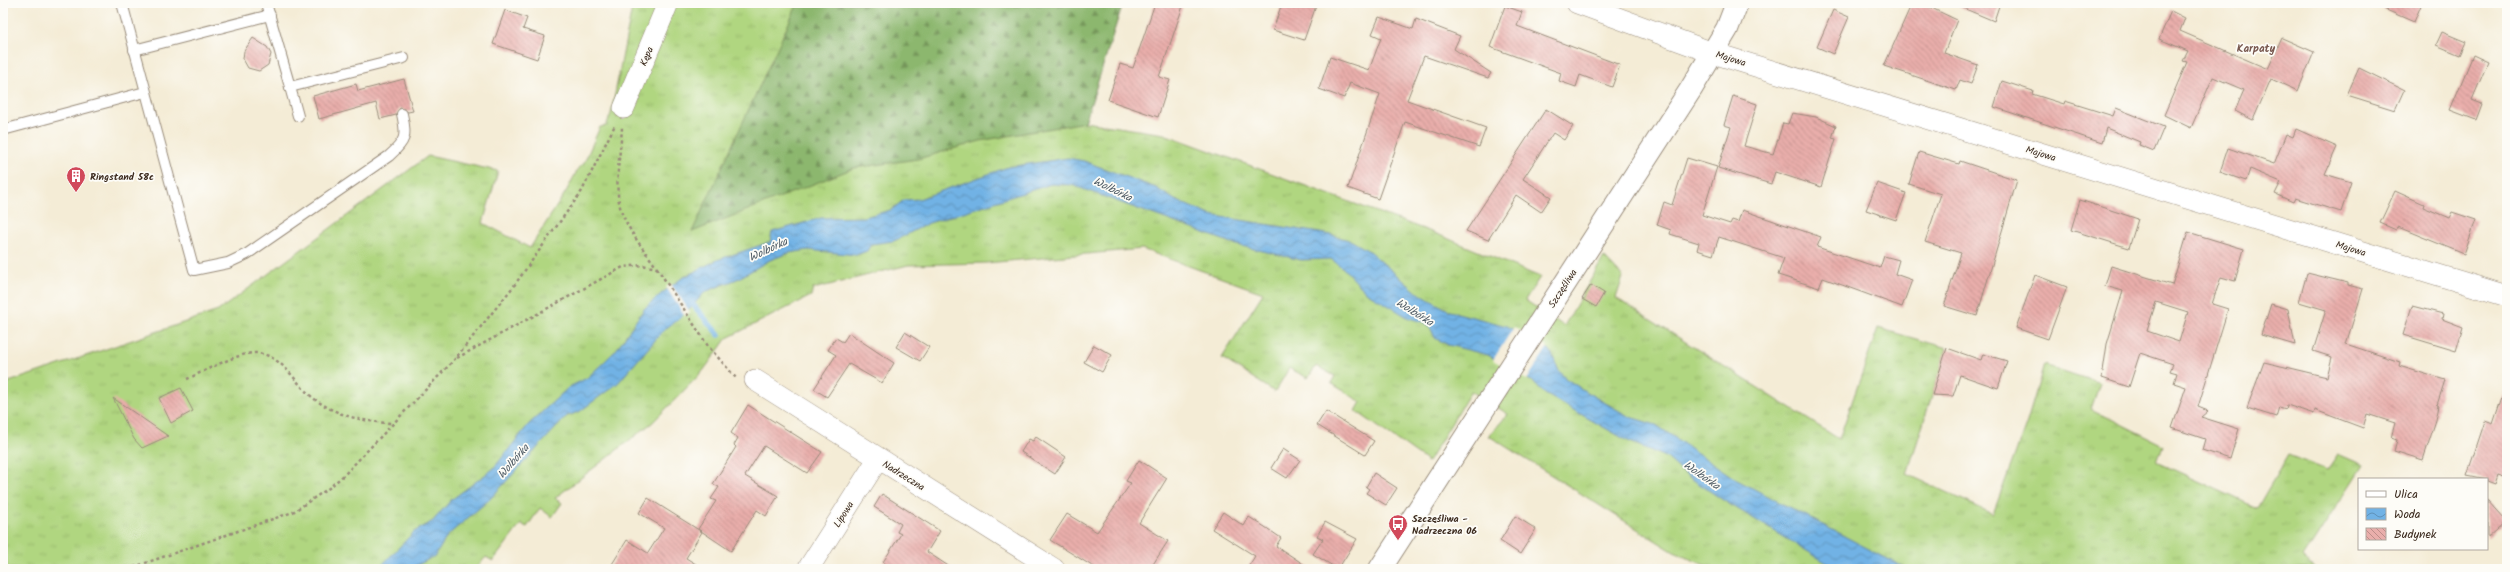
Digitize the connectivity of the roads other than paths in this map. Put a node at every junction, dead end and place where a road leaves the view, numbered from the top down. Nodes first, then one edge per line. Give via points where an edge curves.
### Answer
1 (122, 3) edge
2 (266, 3) edge
3 (668, 3) edge
4 (1577, 3) edge
5 (1737, 3) edge
6 (270, 15) junction
7 (134, 50) junction
8 (1713, 53) junction
9 (404, 58) dead end
10 (290, 87) junction
11 (145, 92) junction
12 (624, 108) road end
13 (402, 114) dead end
14 (298, 116) dead end
15 (3, 130) edge
16 (2507, 296) edge
17 (747, 380) road end
18 (878, 459) junction
19 (808, 569) edge
20 (1054, 569) edge
21 (1380, 569) edge

1 - 7 lane
2 - 6 lane
3 - 12 street, Kępa
4 - 8 street, Majowa
5 - 8 street, Szczęśliwa via 1727,29
6 - 7 lane
6 - 10 lane
7 - 11 lane
8 - 16 street, Majowa
8 - 21 street, Szczęśliwa
9 - 10 lane
10 - 14 lane
11 - 13 lane via 194,270 228,263 248,254 389,156 402,145 405,136
11 - 15 lane
17 - 18 street, Nadrzeczna
18 - 19 street, Lipowa
18 - 20 street, Nadrzeczna

